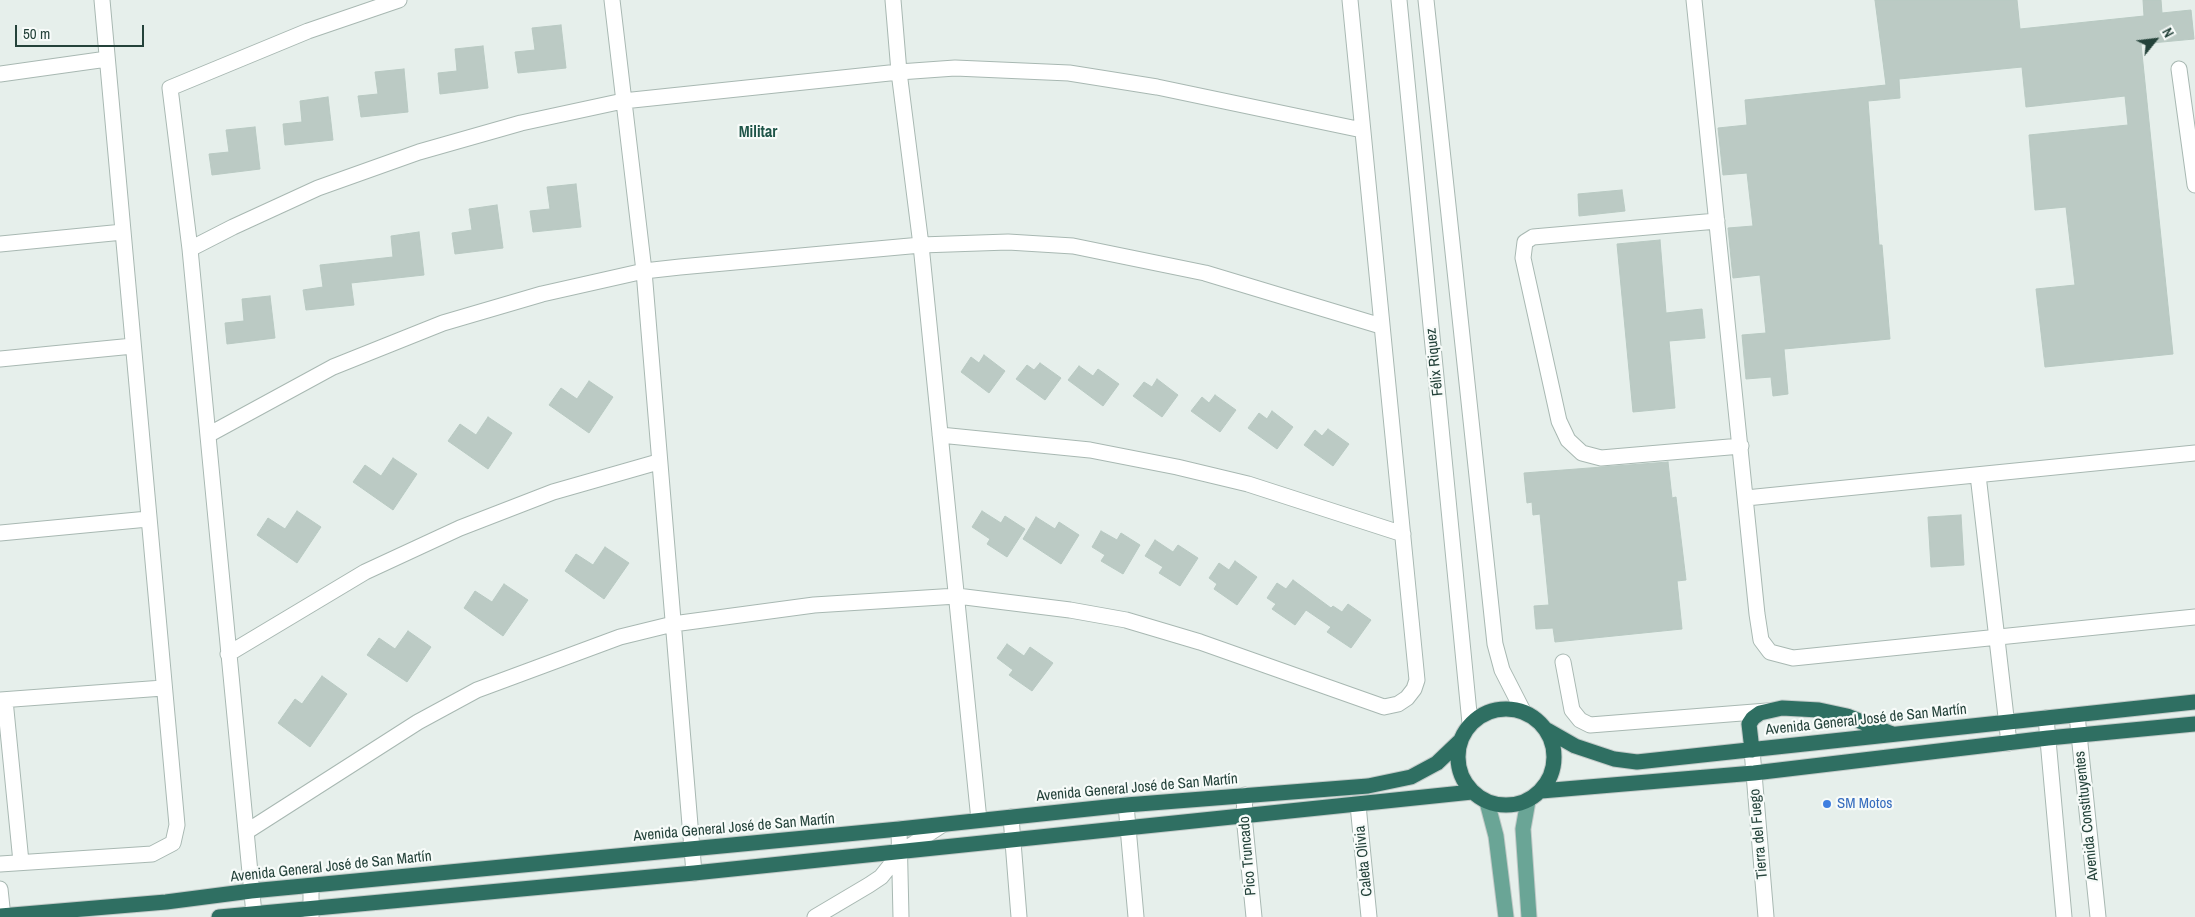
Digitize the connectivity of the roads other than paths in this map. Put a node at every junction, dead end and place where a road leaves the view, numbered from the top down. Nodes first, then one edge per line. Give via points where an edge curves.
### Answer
1 (102, 0) edge
2 (399, 0) edge
3 (612, 0) edge
4 (893, 0) edge
5 (1350, 0) edge
6 (1399, 0) edge
7 (1426, 0) edge
8 (1694, 0) edge
9 (108, 58) junction
10 (2179, 69) dead end
11 (899, 72) junction
12 (0, 74) edge
13 (623, 101) junction
14 (1362, 130) junction
15 (2195, 185) edge
16 (1717, 221) junction
17 (123, 232) junction
18 (0, 244) edge
19 (921, 245) junction
20 (190, 249) junction
21 (644, 271) junction
22 (1381, 326) junction
23 (133, 346) junction
24 (0, 359) edge
25 (208, 435) junction
26 (940, 435) junction
27 (1741, 446) junction
28 (2195, 454) edge
29 (658, 462) junction
30 (1978, 475) junction
31 (1746, 498) junction
32 (148, 519) junction
33 (0, 533) edge
34 (1404, 534) junction
35 (957, 596) junction
36 (2195, 617) edge
37 (673, 624) junction
38 (1997, 639) junction
39 (228, 654) junction
40 (1563, 662) dead end
41 (163, 688) junction
42 (2, 700) edge
43 (2195, 702) edge
44 (1523, 711) junction
45 (2077, 715) junction
46 (2046, 718) junction
47 (1744, 719) junction
48 (1470, 723) junction
49 (2007, 723) junction
50 (2195, 724) edge
51 (1547, 730) junction
52 (1894, 735) junction
53 (2079, 735) junction
54 (2048, 738) junction
55 (1459, 742) junction
56 (2009, 743) junction
57 (1752, 750) junction
58 (1754, 773) junction
59 (1541, 791) junction
60 (1472, 792) junction
61 (1245, 795) junction
62 (1528, 801) junction
63 (1487, 802) junction
64 (1126, 805) junction
65 (1358, 805) junction
66 (1244, 816) junction
67 (1010, 817) junction
68 (979, 820) junction
69 (942, 825) junction
70 (1127, 828) junction
71 (899, 830) junction
72 (246, 832) junction
73 (1012, 839) junction
74 (691, 849) junction
75 (901, 852) junction
76 (21, 862) junction
77 (0, 864) edge
78 (694, 873) junction
79 (311, 886) junction
80 (0, 889) edge
81 (251, 891) junction
82 (311, 913) edge
83 (254, 914) junction
84 (823, 915) edge
85 (2, 916) edge
86 (219, 917) edge
87 (901, 917) edge
88 (1019, 917) edge
89 (1136, 917) edge
90 (1254, 917) edge
91 (1369, 917) edge
92 (1506, 917) edge
93 (1528, 917) edge
94 (1766, 917) edge
95 (2064, 917) edge
96 (2098, 917) edge

1 - 9 street
2 - 20 street via 308,31 170,88
3 - 13 street
4 - 11 street
5 - 14 street
6 - 48 street, Félix Riquez
7 - 44 street, Félix Riquez via 1495,644 1502,670
8 - 16 street
9 - 12 street
9 - 17 street
10 - 15 street
11 - 13 street
11 - 14 street via 981,68 1068,73 1157,87
11 - 19 street
13 - 20 street via 521,123 419,152 318,188
13 - 21 street
14 - 22 street
16 - 27 street
16 - 27 street via 1532,237 1525,242 1523,258 1559,420 1568,440 1582,452 1602,458
17 - 18 street
17 - 23 street
19 - 21 street
19 - 22 street via 1008,242 1073,246 1205,273
19 - 26 street
20 - 25 street
21 - 25 street via 542,294 443,323 333,367
21 - 29 street
22 - 34 street
23 - 24 street
23 - 32 street
25 - 39 street
26 - 34 street via 1090,450 1177,467 1248,484
26 - 35 street
27 - 31 street
28 - 30 street
29 - 37 street
29 - 39 street via 553,492 460,528 365,572
30 - 31 street
30 - 38 street
31 - 38 street via 1757,614 1762,640 1770,652 1794,658
32 - 33 street
32 - 41 street
34 - 35 street via 1417,680 1407,698 1384,707 1266,664 1126,620
35 - 37 street via 814,605
35 - 68 street
36 - 38 street
37 - 72 street via 620,637 477,690 418,722
37 - 74 street
38 - 49 street
39 - 72 street
40 - 47 street via 1572,710 1580,720 1590,725
41 - 42 street
41 - 76 street via 178,825 173,842 152,854
42 - 76 street
43 - 45 highway, Avenida General José de San Martín
44 - 48 highway, Avenida General José de San Martín via 1492,710
44 - 51 highway, Avenida General José de San Martín
45 - 46 highway, Avenida General José de San Martín
45 - 53 street, Avenida Constituyentes
46 - 49 highway, Avenida General José de San Martín
46 - 54 street, Avenida Constituyentes
47 - 52 highway via 1769,711 1820,710 1847,716
47 - 57 highway
48 - 55 highway, Avenida General José de San Martín
49 - 52 highway, Avenida General José de San Martín
49 - 56 street
50 - 53 highway
51 - 57 highway, Avenida General José de San Martín via 1575,746 1614,759 1637,762
51 - 59 highway, Avenida General José de San Martín via 1553,745 1554,762
52 - 57 highway, Avenida General José de San Martín
53 - 54 highway
53 - 96 street, Avenida Constituyentes
54 - 56 highway
54 - 95 street, Avenida Constituyentes
55 - 60 highway, Avenida General José de San Martín via 1458,769
55 - 61 highway, Avenida General José de San Martín via 1437,763 1411,777 1368,786
56 - 58 highway
57 - 58 street, Tierra del Fuego
58 - 59 highway
58 - 94 street, Tierra del Fuego
59 - 62 highway, Avenida General José de San Martín
60 - 63 highway, Avenida General José de San Martín
60 - 65 highway
61 - 64 highway, Avenida General José de San Martín
61 - 66 street, Pico Truncado
62 - 63 highway, Avenida General José de San Martín via 1500,806
62 - 93 main road via 1523,829
63 - 92 main road via 1496,836
64 - 67 highway, Avenida General José de San Martín
64 - 70 street
65 - 66 highway
65 - 91 street, Caleta Olivia
66 - 70 highway
66 - 90 street, Pico Truncado
67 - 68 highway, Avenida General José de San Martín
67 - 73 street
68 - 69 highway, Avenida General José de San Martín
69 - 71 highway, Avenida General José de San Martín
69 - 75 street
70 - 73 highway
70 - 89 street
71 - 74 highway, Avenida General José de San Martín
71 - 75 street
72 - 81 street
73 - 75 highway
73 - 88 street
74 - 78 street
74 - 79 highway, Avenida General José de San Martín
75 - 78 highway
75 - 84 street via 881,877
75 - 87 street
76 - 77 street
78 - 82 highway
79 - 81 highway, Avenida General José de San Martín
79 - 82 street
80 - 85 street
81 - 83 street
81 - 85 highway, Avenida General José de San Martín
82 - 83 highway
83 - 86 highway

